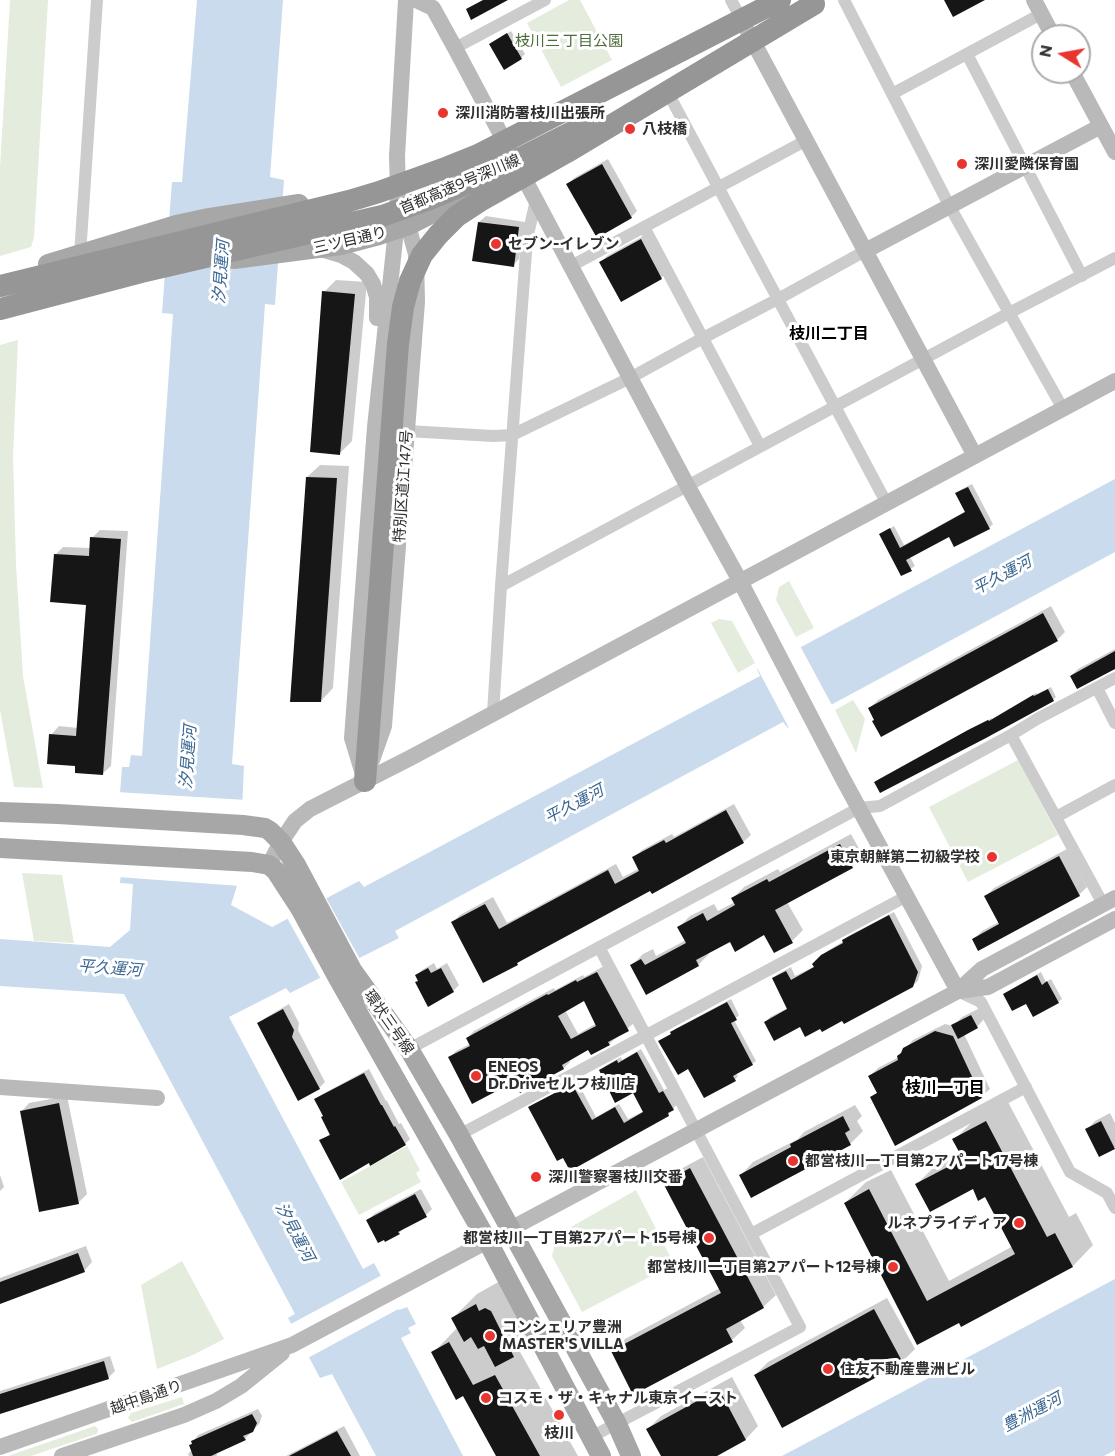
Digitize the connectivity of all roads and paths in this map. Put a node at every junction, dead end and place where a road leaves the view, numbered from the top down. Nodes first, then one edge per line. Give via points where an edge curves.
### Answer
1 (97, 0) edge
2 (406, 0) edge
3 (416, 0) edge
4 (545, 0) edge
5 (731, 0) edge
6 (780, 0) edge
7 (844, 0) edge
8 (821, 1) edge
9 (1037, 7) edge
10 (742, 20) junction
11 (1046, 24) edge
12 (752, 39) junction
13 (455, 48) junction
14 (967, 54) junction
15 (1078, 84) edge
16 (665, 88) junction
17 (892, 94) junction
18 (1101, 126) junction
19 (806, 141) junction
20 (507, 145) junction
21 (1115, 152) edge
22 (1026, 166) junction
23 (519, 168) junction
24 (718, 187) junction
25 (398, 191) junction
26 (536, 200) junction
27 (950, 207) junction
28 (402, 227) junction
29 (644, 227) junction
30 (318, 248) junction
31 (865, 250) junction
32 (80, 255) junction
33 (1115, 258) edge
34 (571, 266) junction
35 (1082, 276) junction
36 (0, 278) edge
37 (0, 285) edge
38 (778, 299) junction
39 (0, 308) edge
40 (1010, 313) junction
41 (703, 338) junction
42 (923, 360) junction
43 (630, 378) junction
44 (1115, 381) edge
45 (835, 406) junction
46 (1063, 409) junction
47 (375, 427) junction
48 (407, 431) junction
49 (512, 435) junction
50 (760, 446) junction
51 (975, 456) junction
52 (687, 485) junction
53 (887, 504) junction
54 (740, 581) junction
55 (501, 585) junction
56 (1115, 678) edge
57 (1097, 688) junction
58 (493, 713) junction
59 (1115, 723) edge
60 (1011, 735) junction
61 (365, 781) junction
62 (1115, 785) edge
63 (859, 808) junction
64 (0, 812) edge
65 (1056, 817) junction
66 (281, 842) junction
67 (0, 848) edge
68 (269, 865) junction
69 (906, 896) junction
70 (1109, 901) edge
71 (307, 904) junction
72 (1115, 919) edge
73 (599, 947) junction
74 (345, 974) junction
75 (958, 991) junction
76 (645, 1035) junction
77 (409, 1049) junction
78 (0, 1087) edge
79 (1026, 1087) junction
80 (157, 1098) dead end
81 (696, 1129) junction
82 (459, 1135) junction
83 (1115, 1208) edge
84 (511, 1229) junction
85 (751, 1234) junction
86 (488, 1242) junction
87 (292, 1345) junction
88 (617, 1424) junction
89 (591, 1437) junction
90 (0, 1448) edge
91 (62, 1456) edge
92 (601, 1456) edge
93 (631, 1456) edge

1 - 32 street
2 - 25 street, 特別区道江147号
3 - 13 street via 433,8
4 - 13 street
5 - 10 street
6 - 10 main road
6 - 37 highway, 首都高速9号深川線, bridge via 478,155 379,192
7 - 17 street
8 - 12 main road, 三ツ目通り
8 - 39 highway, 首都高速9号深川線, bridge via 561,138 427,200 382,216
8 - 61 highway, bridge via 480,201 457,216 422,255 410,281 398,344
9 - 11 street
9 - 14 street
10 - 12 street
10 - 20 main road
12 - 16 main road, 三ツ目通り
12 - 19 street
13 - 20 street
14 - 17 street
14 - 22 street
15 - 18 street
16 - 23 main road, 三ツ目通り
16 - 24 street
17 - 27 street
18 - 21 street
18 - 22 street
19 - 24 street
19 - 31 street
20 - 23 street
20 - 25 main road via 455,171
22 - 27 street
22 - 35 street
23 - 26 street
23 - 28 main road, 三ツ目通り
24 - 29 street
24 - 38 street
25 - 28 street, 特別区道江147号
25 - 32 main road via 204,219
26 - 34 street
26 - 49 street via 527,239
27 - 31 street
27 - 40 street
28 - 30 main road, 三ツ目通り
28 - 47 street, 特別区道江147号
28 - 48 street, 特別区道江147号 via 416,254 417,302
29 - 34 street
29 - 41 street
30 - 39 main road, 三ツ目通り, bridge via 141,271
30 - 47 street, 特別区道江147号 via 354,262 373,284 377,297
31 - 38 street
31 - 42 street
32 - 36 main road
33 - 35 street
34 - 43 street
35 - 40 street
38 - 41 street
38 - 45 street
40 - 42 street
40 - 46 street
41 - 43 street
41 - 50 street
42 - 45 street
42 - 51 street
43 - 49 street
43 - 52 street
44 - 46 street
45 - 50 street
45 - 53 street
46 - 51 street
47 - 61 street, 特別区道江147号 via 352,738
48 - 49 street
48 - 61 street, 特別区道江147号 via 384,726
49 - 55 street
50 - 52 street
51 - 53 street
52 - 54 street
52 - 55 street
53 - 54 street
54 - 58 street
54 - 63 street
55 - 58 street
56 - 57 street
57 - 59 street
57 - 60 street
58 - 61 street
60 - 63 street via 879,806
60 - 65 street
61 - 66 street via 310,809 295,821
62 - 65 street
63 - 69 street
63 - 73 street
64 - 66 main road, 環状三号線 via 243,825 265,828
65 - 70 street
66 - 68 street
66 - 71 main road, 環状三号線 via 296,865
67 - 68 main road
68 - 71 main road, 環状三号線
69 - 75 street
69 - 76 street
70 - 75 street via 982,969
71 - 74 main road, 環状三号線
72 - 75 street via 988,987
73 - 76 street
73 - 77 street
74 - 77 main road, 環状三号線
74 - 86 main road, 環状三号線
75 - 79 street via 981,1002
75 - 81 street, 越中島通り
76 - 81 street
76 - 82 street
77 - 82 main road, 環状三号線
78 - 80 street
79 - 83 street via 1070,1172 1107,1193
79 - 85 street
81 - 84 street, 越中島通り
81 - 85 street
82 - 84 main road, 環状三号線
84 - 86 street, 越中島通り
84 - 88 main road, 環状三号線
85 - 88 street via 800,1327
86 - 87 street, 越中島通り
86 - 89 main road, 環状三号線
87 - 90 street, 越中島通り
87 - 91 street, 越中島通り via 216,1401
88 - 89 street
88 - 93 main road, 環状三号線
89 - 92 main road, 環状三号線

